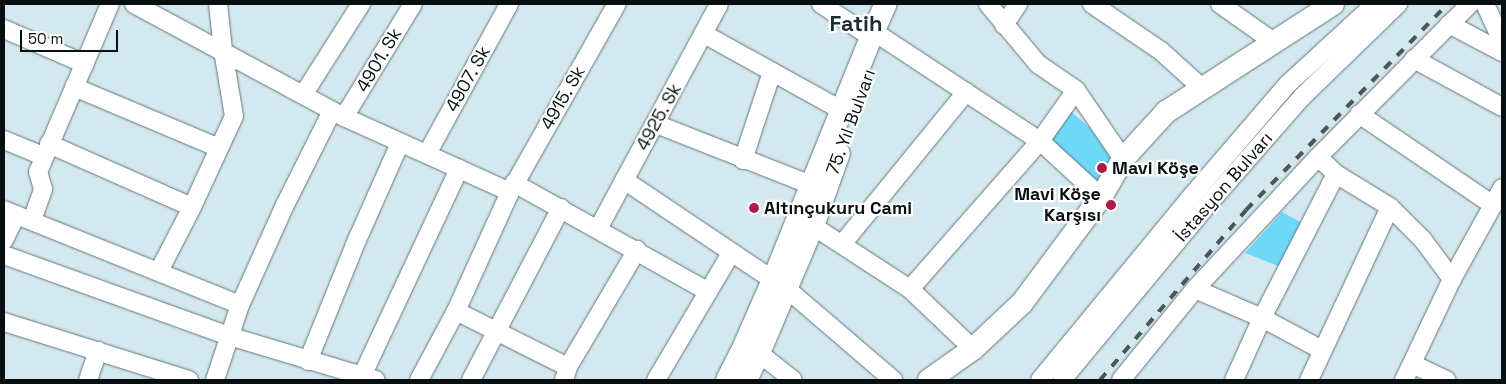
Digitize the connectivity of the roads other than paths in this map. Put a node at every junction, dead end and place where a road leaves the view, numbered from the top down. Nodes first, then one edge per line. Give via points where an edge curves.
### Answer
1 (110, 4) edge
2 (134, 4) edge
3 (218, 4) edge
4 (359, 4) edge
5 (413, 4) edge
6 (617, 4) edge
7 (719, 4) edge
8 (821, 4) edge
9 (886, 4) edge
10 (900, 4) edge
11 (988, 4) edge
12 (1018, 4) edge
13 (1092, 4) edge
14 (1220, 4) edge
15 (1333, 4) edge
16 (1375, 4) edge
17 (1398, 4) edge
18 (1470, 4) edge
19 (1485, 4) edge
20 (507, 5) edge
21 (1449, 24) junction
22 (1004, 25) junction
23 (4, 29) edge
24 (704, 34) junction
25 (876, 37) junction
26 (1502, 41) edge
27 (1275, 43) junction
28 (222, 50) junction
29 (1502, 52) edge
30 (1414, 59) junction
31 (85, 64) junction
32 (772, 72) junction
33 (74, 87) junction
34 (1203, 89) junction
35 (1076, 90) junction
36 (966, 92) junction
37 (303, 95) junction
38 (1502, 107) edge
39 (841, 110) junction
40 (338, 114) junction
41 (1359, 114) junction
42 (656, 124) junction
43 (4, 140) edge
44 (1040, 141) junction
45 (400, 142) junction
46 (219, 148) junction
47 (46, 150) junction
48 (427, 154) junction
49 (1318, 157) junction
50 (1123, 158) junction
51 (743, 160) junction
52 (459, 169) junction
53 (1336, 174) junction
54 (624, 180) junction
55 (811, 186) junction
56 (512, 188) junction
57 (1502, 188) edge
58 (1101, 197) junction
59 (1493, 205) junction
60 (192, 207) junction
61 (1390, 207) junction
62 (561, 208) junction
63 (17, 215) edge
64 (813, 226) junction
65 (598, 229) junction
66 (4, 240) edge
67 (843, 243) junction
68 (637, 250) junction
69 (731, 253) junction
70 (4, 255) edge
71 (160, 271) junction
72 (1452, 279) junction
73 (780, 284) junction
74 (910, 289) junction
75 (1195, 289) junction
76 (707, 291) junction
77 (240, 305) junction
78 (456, 311) junction
79 (1262, 318) junction
80 (4, 322) edge
81 (494, 332) junction
82 (229, 336) junction
83 (973, 349) junction
84 (1322, 350) junction
85 (98, 351) junction
86 (760, 353) junction
87 (308, 361) junction
88 (1412, 364) junction
89 (566, 374) edge
90 (369, 378) edge
91 (88, 380) edge
92 (189, 380) edge
93 (215, 380) edge
94 (419, 380) edge
95 (471, 380) edge
96 (656, 380) edge
97 (727, 380) edge
98 (746, 380) edge
99 (793, 380) edge
100 (893, 380) edge
101 (929, 380) edge
102 (1040, 380) edge
103 (1062, 380) edge
104 (1121, 380) edge
105 (1234, 380) edge
106 (1309, 380) edge
107 (1404, 380) edge
108 (1447, 380) edge

1 - 31 street
2 - 28 street
3 - 28 street
4 - 37 street
5 - 40 street, 4901. Sk
6 - 56 street, 4915. Sk
7 - 24 street, 4925. Sk
8 - 25 street
9 - 25 main road, 75. Yıl Bulvarı
10 - 25 main road, 75. Yıl Bulvarı
11 - 22 street
12 - 22 street
13 - 34 street via 1160,51
14 - 27 street
15 - 27 main road
16 - 102 street, İstasyon Bulvarı via 1288,84
17 - 103 street, İstasyon Bulvarı via 1302,97
18 - 21 street
19 - 26 street
20 - 48 street, 4907. Sk
21 - 29 street
21 - 30 street
22 - 35 street via 1038,64
23 - 31 street
24 - 32 street
24 - 42 street, 4925. Sk
25 - 36 street
25 - 39 main road, 75. Yıl Bulvarı
25 - 64 main road, 75. Yıl Bulvarı
27 - 34 main road
28 - 37 street
28 - 46 street via 234,116
30 - 38 street
30 - 41 street
31 - 33 street
32 - 39 street
32 - 51 street
33 - 46 street
33 - 47 street
34 - 50 main road via 1166,112
35 - 44 street
35 - 50 street
36 - 44 street
36 - 67 street
37 - 40 street
39 - 55 main road, 75. Yıl Bulvarı
40 - 45 street
40 - 77 street, 4901. Sk via 285,205
41 - 49 street
41 - 59 street
42 - 51 street
42 - 54 street, 4925. Sk
43 - 47 street
44 - 58 street
44 - 74 street
45 - 48 street
45 - 87 street
46 - 60 street
47 - 60 street
47 - 63 street via 38,172 43,189
48 - 52 street
49 - 53 street
49 - 75 street
50 - 58 main road
51 - 55 street
52 - 56 street
52 - 90 street
53 - 61 street
53 - 79 street
54 - 65 street, 4925. Sk
54 - 69 street
55 - 73 main road, 75. Yıl Bulvarı
56 - 62 street
56 - 78 street, 4915. Sk
57 - 59 street
58 - 83 main road via 1022,303
59 - 72 street
60 - 71 street
61 - 72 street via 1423,240
61 - 84 street
62 - 65 street
62 - 81 street
63 - 66 street
63 - 71 street
64 - 67 street
64 - 73 main road, 75. Yıl Bulvarı
65 - 68 street
67 - 74 street
68 - 76 street
68 - 89 street
69 - 73 street
69 - 76 street
70 - 82 street
71 - 77 street
72 - 88 street
73 - 86 main road, 75. Yıl Bulvarı
73 - 97 main road
73 - 100 street
74 - 83 street
75 - 79 street
75 - 104 street
76 - 96 street
77 - 82 street, 4901. Sk
78 - 81 street
78 - 94 street, 4915. Sk
79 - 84 street
79 - 105 street
80 - 85 street
81 - 89 street
81 - 95 street
82 - 87 street
82 - 93 street, 4901. Sk
83 - 101 main road
84 - 106 street
85 - 91 street
85 - 92 street
86 - 98 main road, 75. Yıl Bulvarı
86 - 99 street
87 - 90 street
88 - 107 street
88 - 108 street

